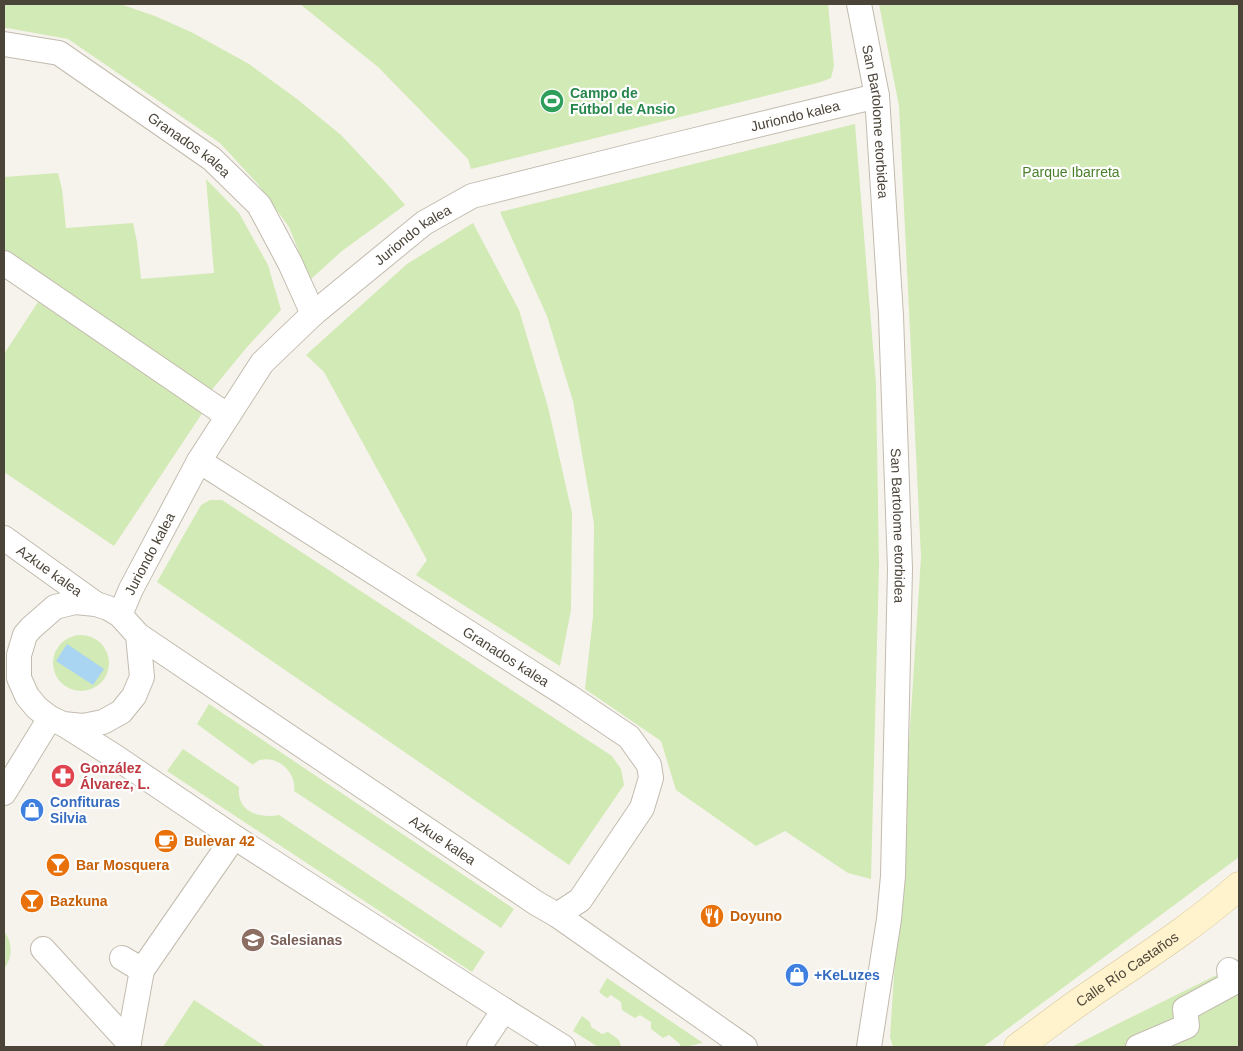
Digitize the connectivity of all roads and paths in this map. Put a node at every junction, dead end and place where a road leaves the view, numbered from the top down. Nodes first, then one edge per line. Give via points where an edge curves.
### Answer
1 (859, 4) edge
2 (4, 44) edge
3 (877, 96) junction
4 (4, 263) edge
5 (313, 314) junction
6 (228, 416) junction
7 (199, 461) junction
8 (4, 538) edge
9 (96, 604) junction
10 (120, 615) junction
11 (138, 635) junction
12 (4, 681) edge
13 (27, 696) junction
14 (56, 721) junction
15 (4, 793) edge
16 (234, 837) junction
17 (1233, 897) edge
18 (557, 915) junction
19 (43, 950) dead end
20 (122, 958) dead end
21 (142, 970) junction
22 (1229, 970) dead end
23 (504, 1010) junction
24 (539, 1040) edge
25 (128, 1045) edge
26 (479, 1047) edge
27 (563, 1047) edge
28 (744, 1047) edge
29 (869, 1047) edge
30 (1018, 1047) edge
31 (1138, 1047) edge

1 - 3 street, San Bartolome etorbidea
2 - 5 street, Granados kalea via 59,53 212,158 259,205
3 - 5 street, Juriondo kalea via 472,196 424,223
3 - 29 street, San Bartolome etorbidea via 892,316 900,569 893,876
4 - 6 street
5 - 6 street, Juriondo kalea via 262,363
6 - 7 street, Juriondo kalea
7 - 10 street, Juriondo kalea via 131,588
7 - 18 street, Granados kalea via 629,736 649,765 651,778 642,808 580,900
8 - 9 street, Azkue kalea
9 - 10 street
9 - 13 street via 75,602 55,607 25,635 19,655 19,678
10 - 11 street
11 - 14 street via 142,678 134,696 120,712 103,722 83,726
11 - 18 street, Azkue kalea
12 - 13 street
13 - 14 street via 37,708
14 - 15 street
14 - 16 street
16 - 21 street
16 - 23 street
17 - 30 street, Calle Río Castaños
18 - 28 street, Azkue kalea
19 - 25 street
20 - 21 street
21 - 25 street
22 - 31 street via 1231,984 1185,1009 1187,1026
23 - 24 street
23 - 26 street
24 - 27 street

